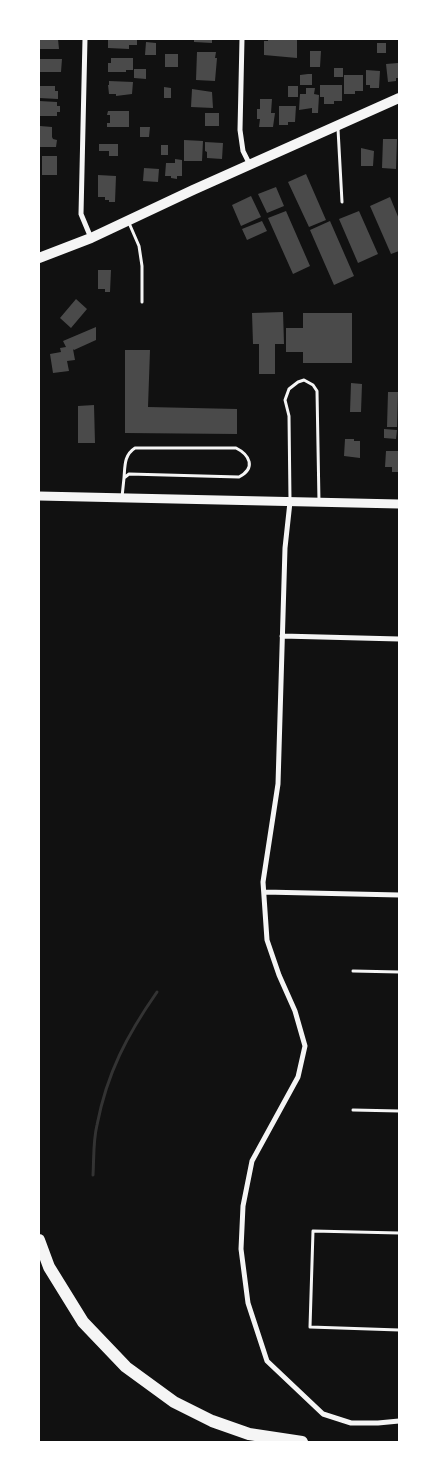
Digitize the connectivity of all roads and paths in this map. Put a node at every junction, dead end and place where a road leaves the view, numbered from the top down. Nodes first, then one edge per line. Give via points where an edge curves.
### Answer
1 (85, 39) edge
2 (242, 39) edge
3 (399, 98) edge
4 (338, 126) junction
5 (250, 165) junction
6 (342, 202) dead end
7 (128, 220) junction
8 (91, 238) junction
9 (39, 258) edge
10 (142, 302) dead end
11 (124, 478) junction
12 (39, 496) edge
13 (122, 498) junction
14 (290, 502) junction
15 (319, 502) junction
16 (399, 504) edge
17 (282, 636) junction
18 (399, 639) edge
19 (264, 892) junction
20 (399, 895) edge
21 (353, 971) dead end
22 (399, 972) edge
23 (353, 1110) dead end
24 (399, 1111) edge
25 (399, 1233) edge
26 (39, 1240) edge
27 (399, 1330) edge
28 (399, 1420) edge
29 (302, 1442) edge

1 - 8 street via 81,214
2 - 5 street via 240,130 243,151
3 - 4 main road
4 - 5 main road
4 - 6 lane
5 - 7 main road
7 - 8 main road
7 - 10 lane via 139,246
8 - 9 main road
11 - 11 lane via 129,474 239,477 250,468 248,459 236,448 135,448 126,459
11 - 13 lane
12 - 13 street
13 - 14 street
14 - 15 street
14 - 15 lane via 289,416 285,400 289,389 304,380 317,391
14 - 17 street
15 - 16 street
17 - 18 street
17 - 19 street via 278,784
19 - 20 street
19 - 28 street via 267,940 296,1012 304,1046 298,1077 252,1161 243,1206 241,1249 248,1303 267,1361 324,1414 351,1423 378,1424
21 - 22 lane
23 - 24 lane
25 - 27 lane via 313,1231 310,1327
26 - 29 highway via 49,1268 83,1322 126,1367 174,1402 212,1421 249,1434

